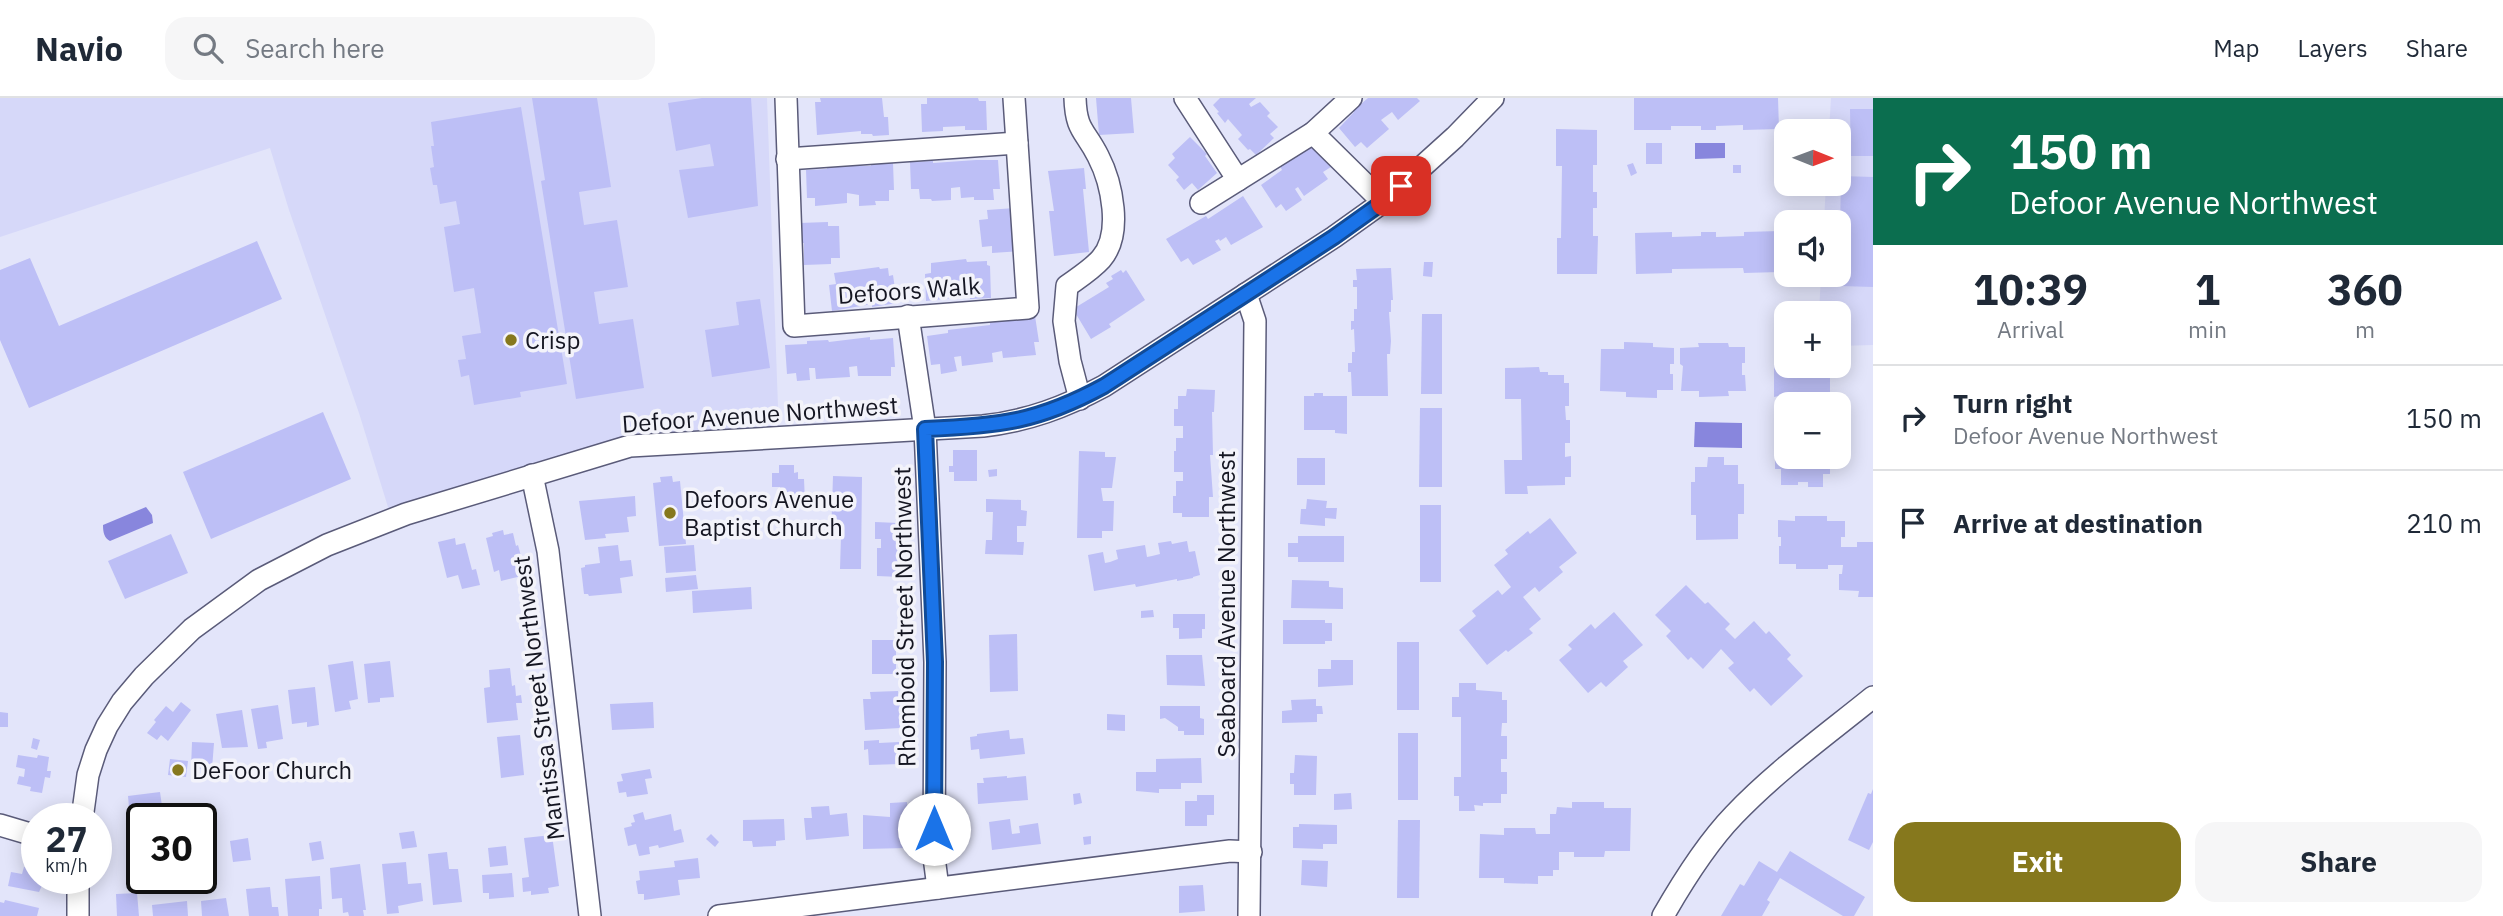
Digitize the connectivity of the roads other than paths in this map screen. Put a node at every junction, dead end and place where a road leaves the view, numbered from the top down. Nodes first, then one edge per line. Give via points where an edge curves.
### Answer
1 (786, 98) edge
2 (1014, 98) edge
3 (1075, 98) edge
4 (1185, 98) edge
5 (1351, 98) edge
6 (1493, 98) edge
7 (1305, 138) junction
8 (1017, 143) junction
9 (787, 159) junction
10 (1238, 180) junction
11 (1383, 202) junction
12 (1201, 203) dead end
13 (1246, 295) junction
14 (908, 316) junction
15 (1080, 399) junction
16 (925, 429) junction
17 (533, 475) junction
18 (1873, 697) edge
19 (84, 803) edge
20 (0, 825) edge
21 (21, 831) edge
22 (1251, 852) junction
23 (938, 888) junction
24 (78, 894) edge
25 (78, 916) edge
26 (590, 916) edge
27 (719, 916) edge
28 (1249, 916) edge
29 (1663, 916) edge

1 - 9 street, Defoors Walk
2 - 8 street, Defoors Walk
3 - 15 street via 1078,125 1098,156 1112,198 1113,232 1102,258 1067,286 1064,321
4 - 10 street
5 - 7 street
6 - 11 street, Defoor Avenue Northwest
7 - 10 street
7 - 11 street
8 - 9 street
8 - 14 street, Defoors Walk via 1028,308
9 - 14 street, Defoors Walk via 794,326
10 - 12 street
11 - 13 street, Defoor Avenue Northwest
13 - 15 street, Defoor Avenue Northwest
13 - 22 street, Seaboard Avenue Northwest via 1255,321
14 - 16 street, Rhomboid Street Northwest
15 - 16 street, Defoor Avenue Northwest via 1010,423
16 - 17 street, Defoor Avenue Northwest via 630,446
16 - 23 street, Rhomboid Street Northwest
17 - 19 street, Defoor Avenue Northwest via 406,514 327,545 259,580 192,629 122,702 88,775
17 - 26 street, Mantissa Street Northwest via 548,551
18 - 29 street via 1766,783 1732,817 1700,856
20 - 21 street
22 - 23 street
22 - 28 street, Seaboard Avenue Northwest
23 - 27 street
24 - 25 street

